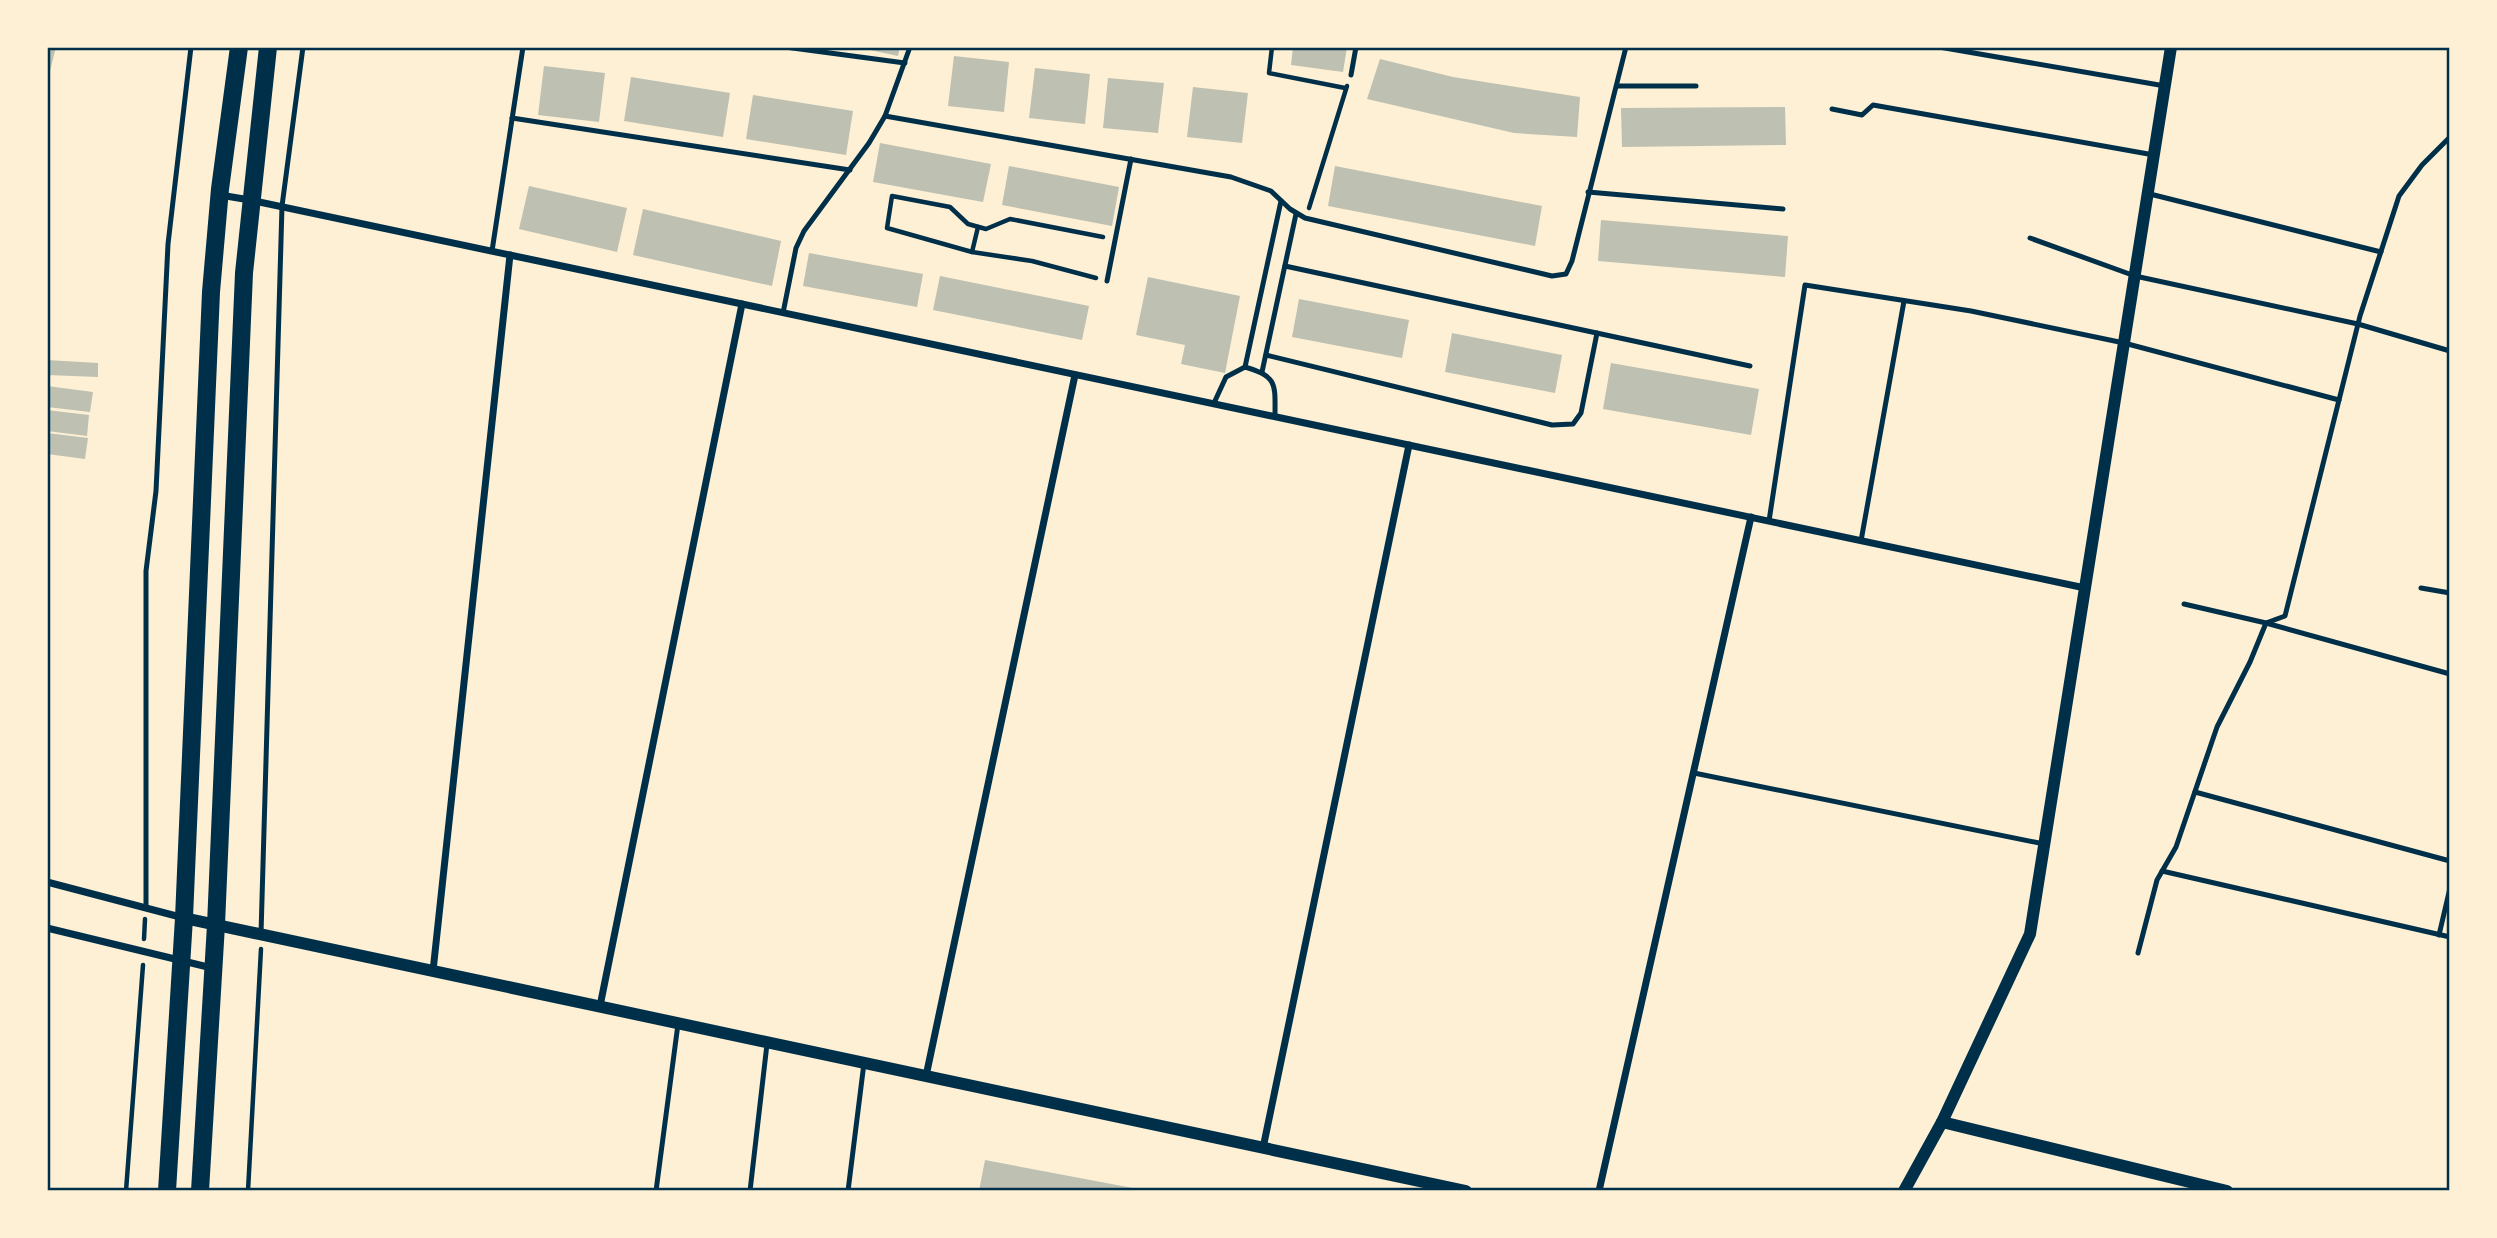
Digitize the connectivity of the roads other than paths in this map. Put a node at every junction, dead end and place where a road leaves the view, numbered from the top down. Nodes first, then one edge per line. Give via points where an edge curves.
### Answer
1 (191, 47) edge
2 (239, 47) edge
3 (268, 47) edge
4 (303, 47) edge
5 (523, 47) edge
6 (785, 47) edge
7 (910, 47) edge
8 (1356, 47) edge
9 (1626, 47) edge
10 (1940, 47) edge
11 (2171, 47) edge
12 (905, 64) junction
13 (1351, 75) road end
14 (1616, 86) junction
15 (1696, 86) dead end
16 (2165, 86) junction
17 (1832, 109) dead end
18 (885, 116) junction
19 (512, 117) junction
20 (2450, 137) edge
21 (2154, 155) junction
22 (1131, 159) junction
23 (850, 170) junction
24 (1590, 192) junction
25 (2148, 194) junction
26 (220, 195) junction
27 (250, 200) junction
28 (1281, 201) junction
29 (282, 206) junction
30 (1783, 209) dead end
31 (1296, 214) junction
32 (2030, 238) dead end
33 (492, 251) junction
34 (2381, 252) junction
35 (510, 255) junction
36 (1285, 266) junction
37 (2134, 276) junction
38 (1107, 281) road end
39 (1904, 301) junction
40 (742, 304) junction
41 (783, 313) junction
42 (2358, 324) junction
43 (1597, 333) junction
44 (2124, 344) junction
45 (2450, 351) edge
46 (1266, 355) junction
47 (1750, 366) dead end
48 (1245, 367) junction
49 (1262, 372) junction
50 (1075, 374) junction
51 (2339, 400) junction
52 (1214, 403) junction
53 (1275, 416) junction
54 (1409, 445) junction
55 (1751, 517) junction
56 (1769, 521) junction
57 (1861, 541) junction
58 (2085, 588) junction
59 (2421, 588) dead end
60 (2450, 593) edge
61 (2184, 604) dead end
62 (2266, 623) junction
63 (2450, 674) edge
64 (1693, 773) junction
65 (2195, 792) junction
66 (2044, 844) junction
67 (2450, 861) edge
68 (2162, 871) junction
69 (47, 882) edge
70 (2450, 888) edge
71 (146, 908) junction
72 (184, 918) junction
73 (216, 925) junction
74 (47, 928) edge
75 (261, 934) junction
76 (2439, 935) junction
77 (2450, 937) edge
78 (2138, 953) dead end
79 (182, 961) junction
80 (212, 968) junction
81 (433, 971) junction
82 (600, 1006) junction
83 (678, 1023) junction
84 (768, 1042) junction
85 (864, 1063) junction
86 (926, 1076) junction
87 (1942, 1122) junction
88 (1263, 1147) junction
89 (167, 1191) edge
90 (200, 1191) edge
91 (656, 1191) edge
92 (750, 1191) edge
93 (848, 1191) edge
94 (1466, 1191) edge
95 (1599, 1191) edge
96 (1904, 1191) edge
97 (2227, 1191) edge

1 - 71 lane via 168,244 156,491 146,571
2 - 26 main road
3 - 27 main road
4 - 29 lane
5 - 19 lane
6 - 12 lane
7 - 12 lane
8 - 13 lane
9 - 14 lane
10 - 16 lane
11 - 16 street
12 - 18 lane
14 - 15 lane
14 - 24 lane
16 - 21 street
17 - 21 lane via 1862,115 1873,104
18 - 22 lane
18 - 23 lane
19 - 23 lane
19 - 33 lane
20 - 34 lane via 2399,196
21 - 25 street
22 - 28 lane via 1231,177 1271,191
22 - 38 lane
23 - 41 lane via 804,230
24 - 30 lane
24 - 31 lane via 1566,274 1552,276
25 - 34 lane
25 - 37 street
26 - 27 street
26 - 72 main road via 211,292
27 - 29 street
27 - 73 main road
28 - 31 lane
28 - 48 lane
29 - 33 street
29 - 75 lane
31 - 36 lane
32 - 37 lane
33 - 35 street
34 - 42 lane
35 - 40 street
35 - 81 street
36 - 43 lane
36 - 46 lane
37 - 42 lane
37 - 44 street
39 - 44 lane
39 - 56 lane via 1805,285
39 - 57 lane
40 - 41 street
40 - 82 street
41 - 50 street
42 - 45 lane
42 - 51 lane
43 - 46 lane via 1581,413 1573,424 1552,425
43 - 47 lane
44 - 51 lane
44 - 58 street
46 - 49 lane
48 - 49 lane
48 - 52 lane via 1226,377
49 - 53 lane via 1275,387
50 - 52 street
50 - 86 street
51 - 62 lane via 2285,615
52 - 53 street
53 - 54 street
54 - 55 street
54 - 88 street
55 - 56 street
55 - 64 street
56 - 57 street
57 - 58 street
58 - 66 street
59 - 60 lane
61 - 62 lane
62 - 63 lane
62 - 65 lane via 2217,727
64 - 66 lane
64 - 95 street
65 - 67 lane
65 - 68 lane via 2176,847
66 - 87 street via 2030,934
68 - 76 lane
68 - 78 lane
69 - 71 street
70 - 76 lane
71 - 72 street
72 - 73 street
72 - 79 main road
73 - 75 street
73 - 80 main road
74 - 79 street
75 - 81 street
76 - 77 lane
79 - 80 street
79 - 89 main road
80 - 90 main road
81 - 82 street
82 - 83 street
83 - 84 street
83 - 91 lane
84 - 85 street
84 - 92 lane
85 - 86 street
85 - 93 lane
86 - 88 street
87 - 96 street
87 - 97 street
88 - 94 street

